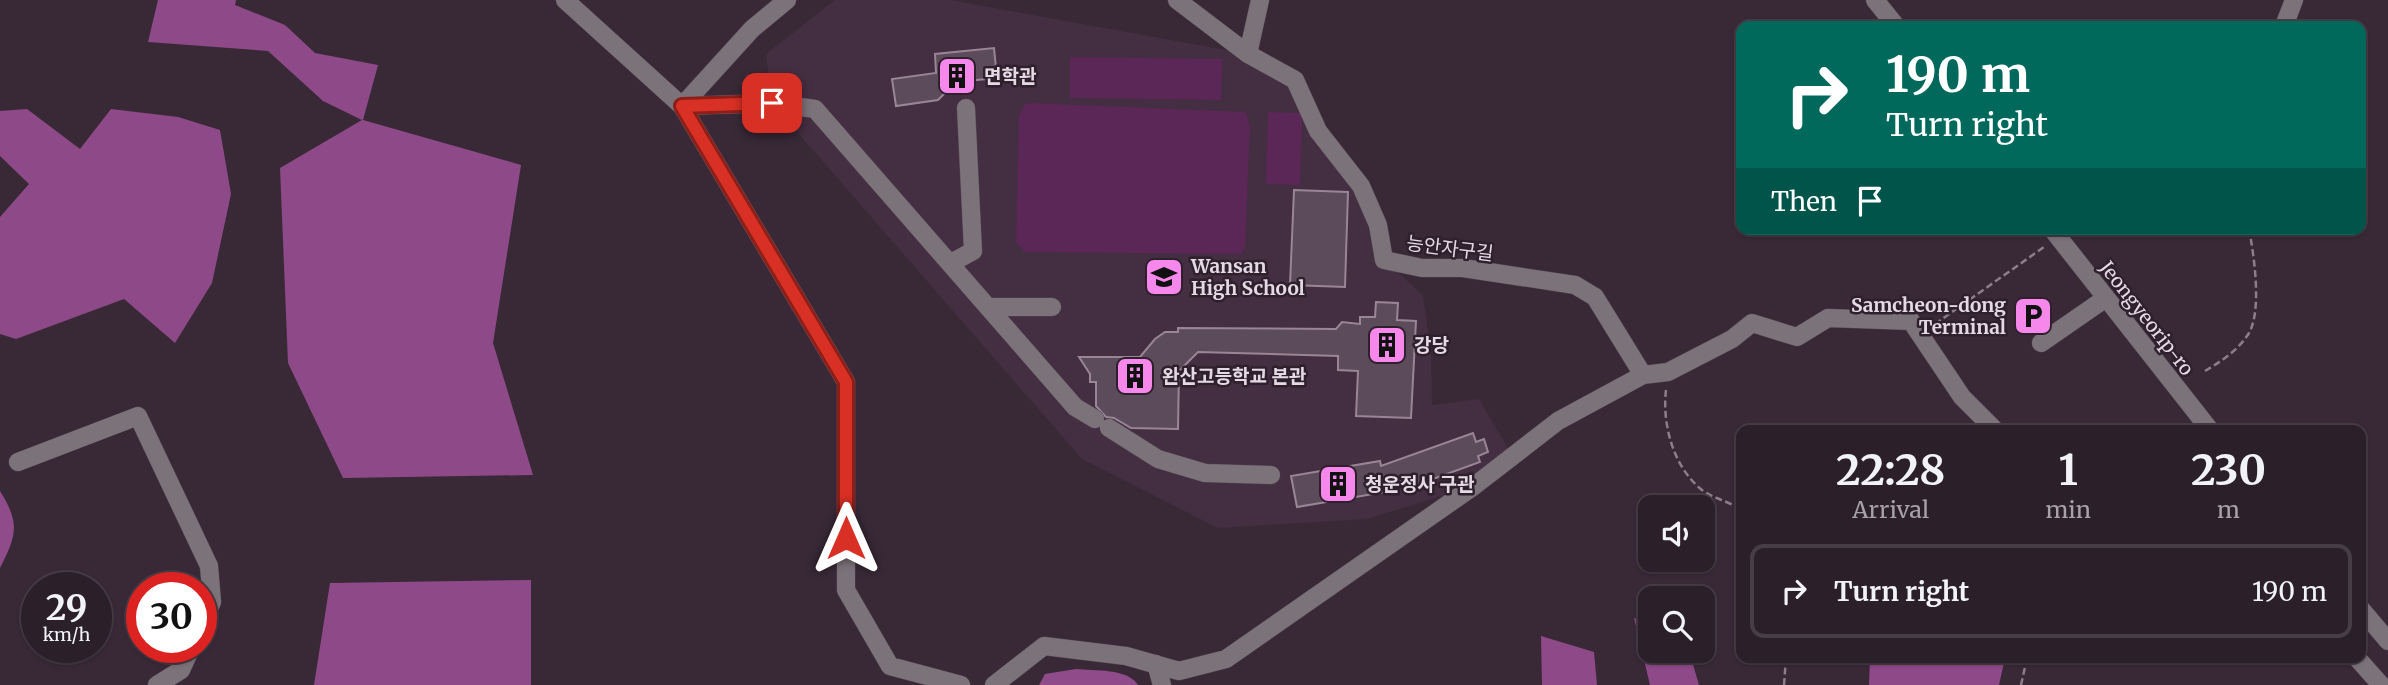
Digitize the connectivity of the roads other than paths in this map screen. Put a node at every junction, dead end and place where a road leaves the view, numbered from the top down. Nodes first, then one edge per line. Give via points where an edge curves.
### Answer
1 (565, 0) edge
2 (787, 0) edge
3 (1177, 0) edge
4 (1260, 0) edge
5 (1875, 0) edge
6 (2294, 0) edge
7 (1892, 21) edge
8 (2286, 21) edge
9 (1248, 54) junction
10 (682, 106) junction
11 (966, 108) dead end
12 (2057, 235) edge
13 (951, 264) junction
14 (2106, 298) junction
15 (988, 307) junction
16 (1052, 307) dead end
17 (2041, 343) dead end
18 (1643, 375) junction
19 (1989, 425) edge
20 (2206, 425) edge
21 (18, 462) dead end
22 (1270, 475) dead end
23 (210, 572) edge
24 (2366, 615) edge
25 (2388, 641) edge
26 (184, 663) edge
27 (2361, 663) edge
28 (1156, 664) junction
29 (157, 685) edge
30 (961, 685) edge
31 (994, 685) edge
32 (1162, 685) edge
33 (2381, 685) edge

1 - 10 street
2 - 10 street via 752,29
3 - 9 street, 능안자구길
4 - 9 street
5 - 7 street
6 - 8 street
9 - 18 street, 능안자구길 via 1295,80 1318,131 1361,186 1378,225 1384,260 1575,285 1595,297
10 - 13 street via 772,103 815,109
10 - 30 street via 846,382 846,590 890,666
11 - 13 street via 973,251
12 - 14 street, Jeongyeorip-ro
13 - 15 street
14 - 17 street
14 - 20 street, Jeongyeorip-ro
15 - 16 street
15 - 22 street via 1075,407 1158,459 1205,473
18 - 19 street via 1668,372 1732,339 1752,323 1797,337 1828,317 1911,321 1962,397
18 - 28 street via 1558,421 1454,500 1226,659 1179,671
21 - 23 street via 138,416
24 - 25 street
26 - 29 street
27 - 33 street
28 - 31 street via 1044,646
28 - 32 street

